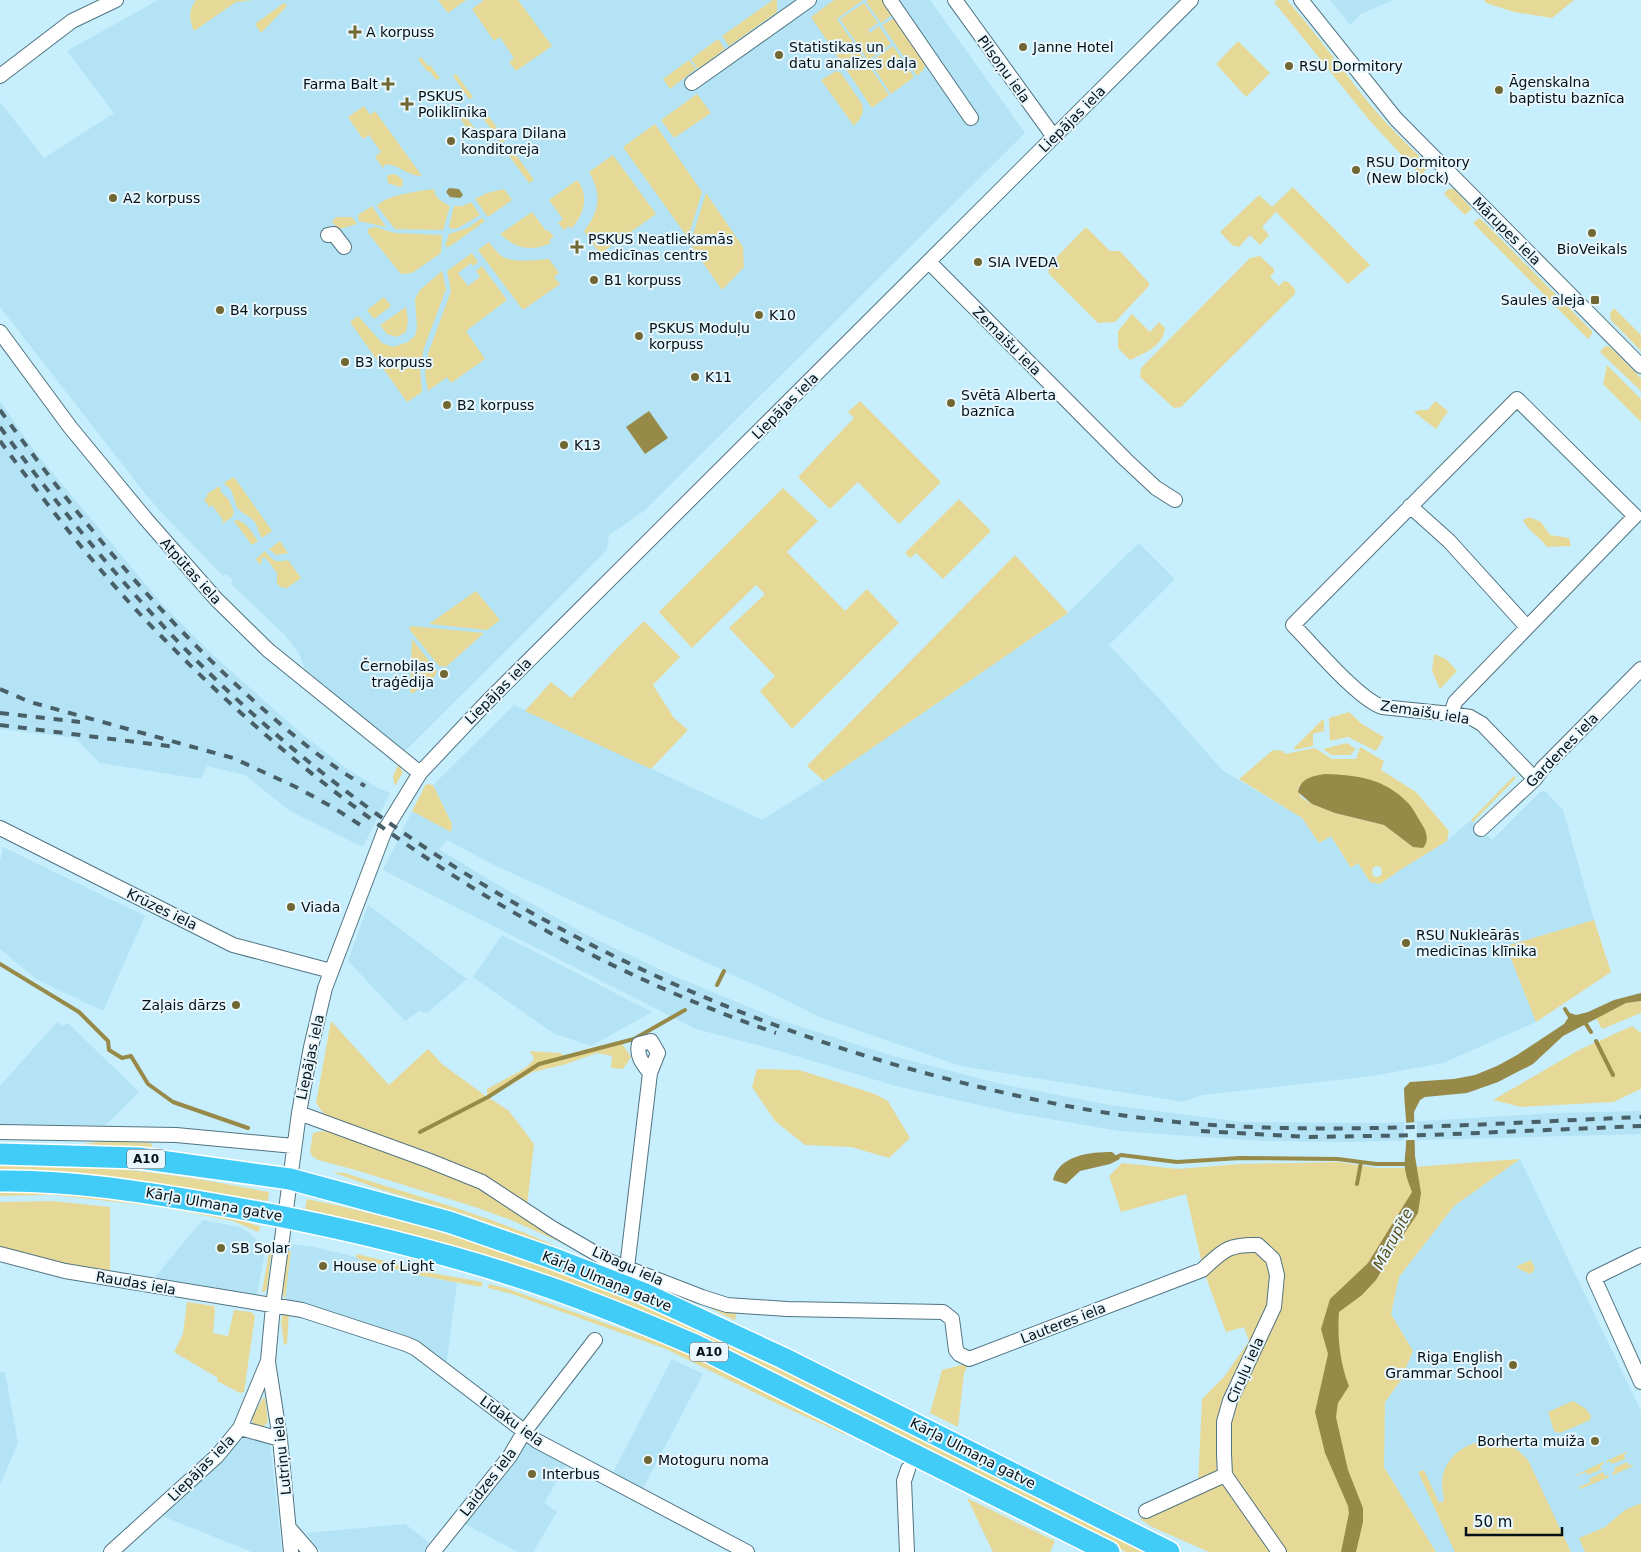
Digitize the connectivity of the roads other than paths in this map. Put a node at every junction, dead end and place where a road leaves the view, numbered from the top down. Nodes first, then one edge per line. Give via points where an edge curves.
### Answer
1 (116, 0) edge
2 (809, 0) edge
3 (890, 0) edge
4 (955, 0) edge
5 (1191, 0) edge
6 (1301, 0) edge
7 (0, 76) edge
8 (692, 83) dead end
9 (971, 118) dead end
10 (1054, 137) junction
11 (328, 235) dead end
12 (344, 248) dead end
13 (929, 262) junction
14 (0, 332) edge
15 (1641, 366) edge
16 (1175, 500) dead end
17 (1410, 506) junction
18 (1526, 626) junction
19 (1641, 669) edge
20 (1451, 714) junction
21 (420, 773) junction
22 (1535, 779) junction
23 (0, 828) edge
24 (1481, 830) dead end
25 (331, 971) junction
26 (650, 1073) dead end
27 (299, 1113) junction
28 (0, 1132) edge
29 (294, 1146) junction
30 (0, 1154) edge
31 (290, 1179) junction
32 (0, 1181) edge
33 (285, 1216) junction
34 (0, 1254) edge
35 (1641, 1255) edge
36 (626, 1268) junction
37 (1202, 1270) joint
38 (273, 1306) junction
39 (952, 1319) joint
40 (595, 1340) dead end
41 (268, 1361) junction
42 (1641, 1382) edge
43 (240, 1428) junction
44 (524, 1432) junction
45 (280, 1439) junction
46 (908, 1469) dead end
47 (1225, 1475) junction
48 (1146, 1512) dead end
49 (290, 1529) junction
50 (111, 1552) edge
51 (291, 1552) edge
52 (310, 1552) edge
53 (433, 1552) edge
54 (747, 1552) edge
55 (908, 1552) edge
56 (1110, 1552) edge
57 (1169, 1552) edge
58 (1279, 1552) edge

1 - 7 street via 66,26
2 - 8 street
3 - 9 street
4 - 10 street, Pilsoņu iela
5 - 10 street, Liepājas iela
6 - 15 street, Mārupes iela via 1396,119
10 - 13 street, Liepājas iela
11 - 12 street via 334,234
13 - 16 street, Zemaišu iela via 1119,453 1156,488
13 - 21 street, Liepājas iela via 487,702
14 - 21 street, Atpūtas iela via 70,427 216,599 268,650
17 - 18 street via 1448,541
17 - 18 street via 1517,399 1635,516
17 - 20 street, Zemaišu iela via 1293,625 1374,704
18 - 20 street via 1455,702
19 - 22 street, Gardenes iela via 1542,768
20 - 22 street, Zemaišu iela via 1482,724
21 - 25 street, Liepājas iela via 381,840
22 - 24 street, Gardenes iela
23 - 25 street, Krūzes iela via 233,945
25 - 27 street, Liepājas iela via 311,1047
26 - 36 street
27 - 29 street, Liepājas iela
27 - 36 street, Lībagu iela via 482,1182 552,1228
28 - 29 street via 176,1135
29 - 31 street, Liepājas iela
30 - 31 highway, Kārļa Ulmaņa gatve / A10 via 139,1158
31 - 33 street, Liepājas iela
31 - 57 highway, Kārļa Ulmaņa gatve / A10 via 448,1222 643,1293 783,1358
32 - 33 highway, Kārļa Ulmaņa gatve / A10 via 134,1190
33 - 38 street, Liepājas iela
33 - 56 highway, Kārļa Ulmaņa gatve / A10 via 438,1253 550,1288 634,1319 695,1345
34 - 38 street, Raudas iela via 64,1271
35 - 42 street via 1594,1278
36 - 39 street, Lībagu iela via 727,1304 787,1309 943,1312
37 - 39 street, Lauteres iela via 969,1359 956,1350
37 - 47 street, Cīruļu iela via 1224,1251 1239,1244 1258,1245 1273,1260 1278,1275 1274,1307 1230,1401 1224,1422
38 - 41 street, Liepājas iela
38 - 44 street, Līdaku iela via 311,1312 415,1348
40 - 44 street, Laidzes iela
41 - 43 street, Liepājas iela
41 - 45 street, Lutriņu iela
43 - 45 street
43 - 50 street, Liepājas iela via 217,1456
44 - 53 street, Laidzes iela via 510,1456
44 - 54 street, Līdaku iela
45 - 49 street, Lutriņu iela
46 - 55 street via 904,1481
47 - 48 street
47 - 58 street
49 - 51 street, Lutriņu iela
49 - 52 street

